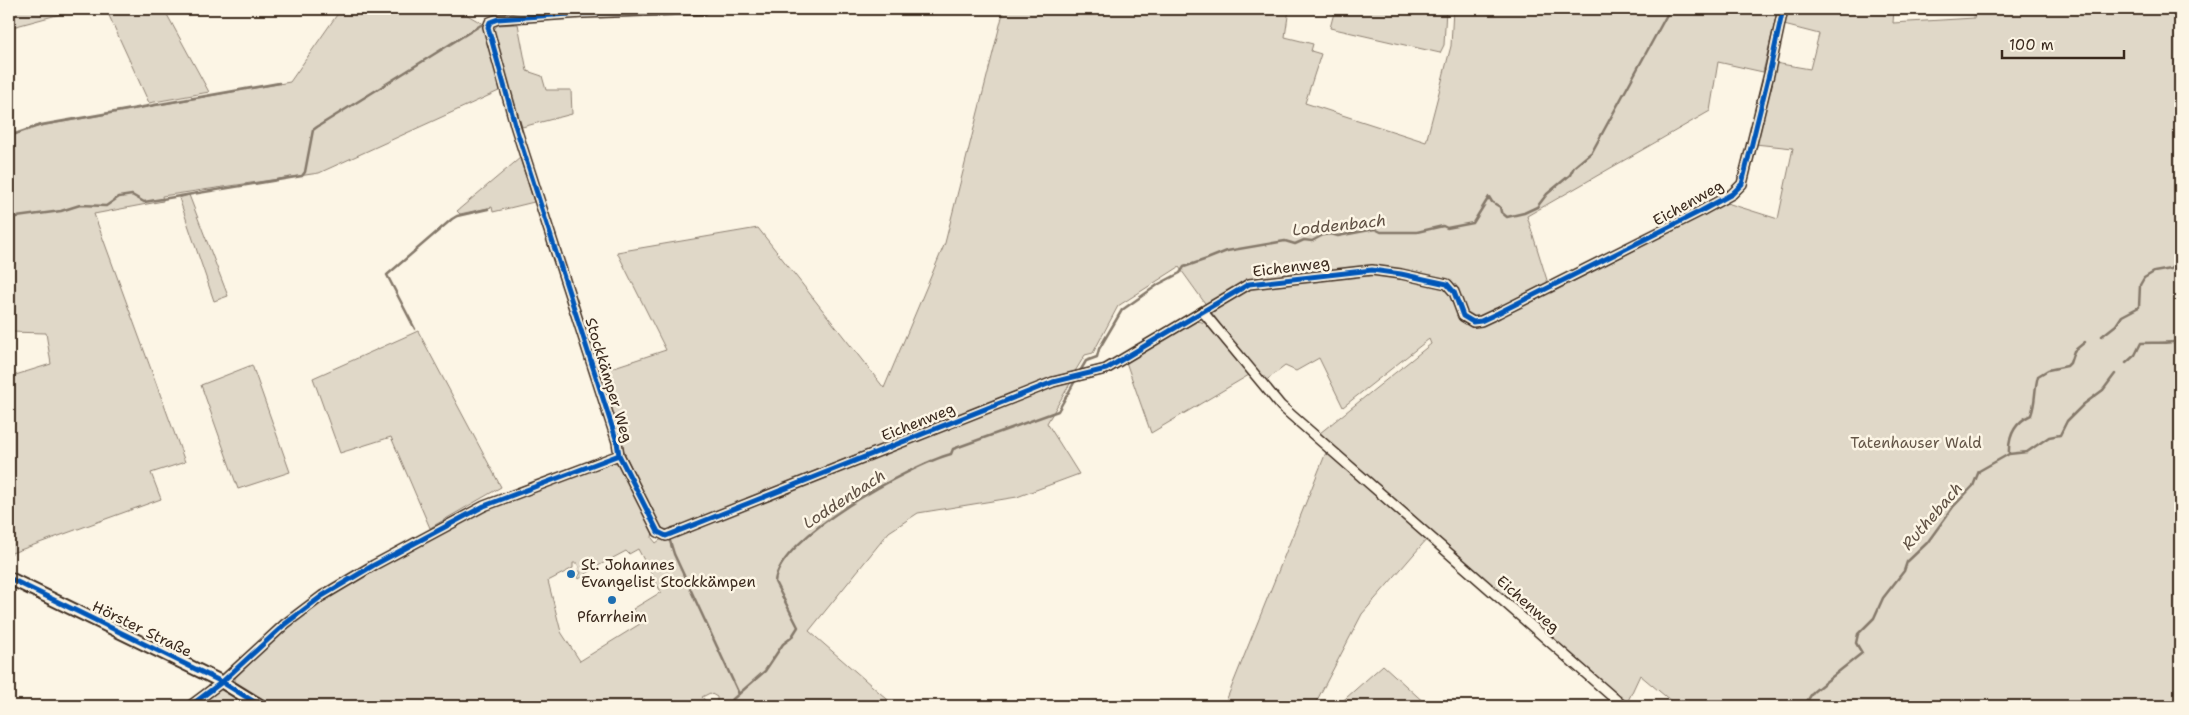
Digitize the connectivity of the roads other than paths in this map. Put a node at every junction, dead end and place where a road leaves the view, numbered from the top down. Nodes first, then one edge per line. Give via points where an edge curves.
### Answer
1 (704, 9) edge
2 (1783, 9) edge
3 (584, 11) edge
4 (1203, 312) junction
5 (619, 455) junction
6 (9, 578) edge
7 (222, 682) junction
8 (190, 706) edge
9 (261, 706) edge
10 (1623, 706) edge

1 - 3 street
2 - 4 street, Eichenweg via 1742,184 1732,194 1701,211 1481,321 1473,322 1463,316 1454,292 1447,284 1372,270 1249,284
3 - 5 street, Stockkämper Weg via 494,20 490,22 488,32
4 - 5 street, Eichenweg via 1106,369 1053,382 671,536 661,535
4 - 10 street, Eichenweg via 1280,406
5 - 7 street, Stockkämper Weg via 484,506 382,560 322,596 285,624
6 - 7 street, Hörster Straße
7 - 8 street, Stockkämper Weg
7 - 9 street, Hörster Straße

